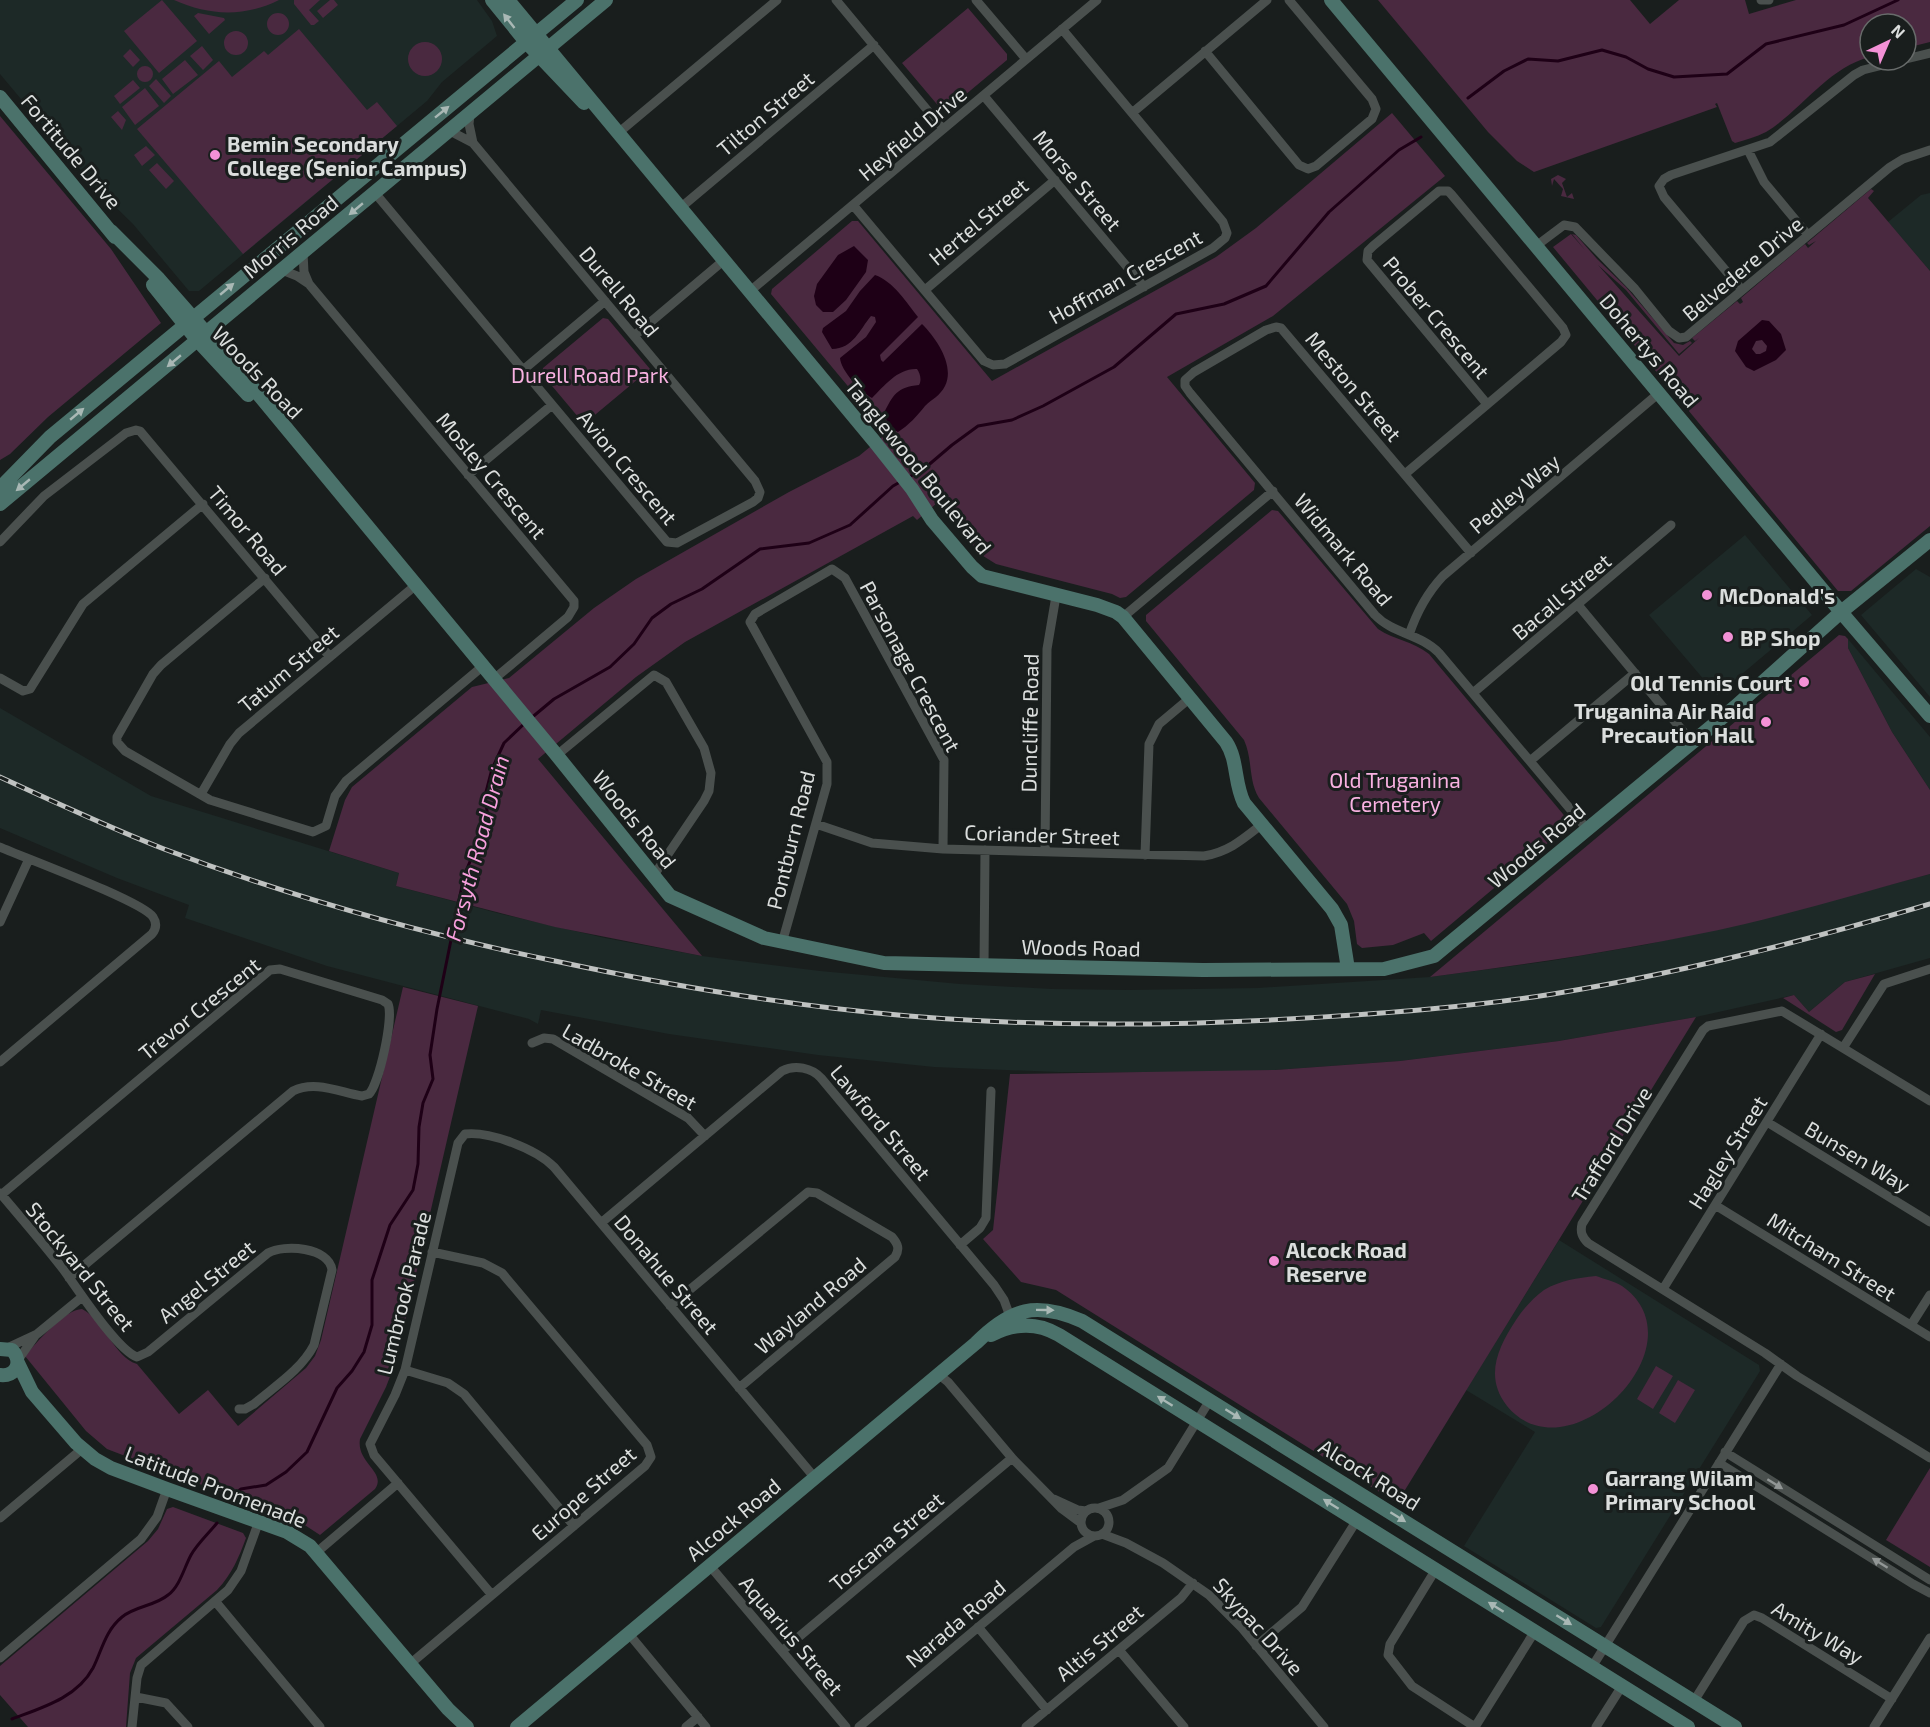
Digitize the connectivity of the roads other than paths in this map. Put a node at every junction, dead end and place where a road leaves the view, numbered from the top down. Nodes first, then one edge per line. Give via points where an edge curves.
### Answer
1 (492, 0) edge
2 (508, 0) edge
3 (577, 0) edge
4 (606, 0) edge
5 (777, 0) edge
6 (836, 0) edge
7 (976, 0) edge
8 (1097, 0) edge
9 (1267, 0) edge
10 (1289, 0) edge
11 (1761, 0) edge
12 (1769, 0) edge
13 (1334, 4) edge
14 (1062, 30) junction
15 (531, 38) junction
16 (874, 45) junction
17 (1205, 51) junction
18 (544, 53) junction
19 (1026, 59) junction
20 (1859, 72) edge
21 (984, 96) junction
22 (0, 97) edge
23 (1131, 113) junction
24 (470, 114) junction
25 (943, 129) junction
26 (450, 131) junction
27 (617, 134) junction
28 (473, 143) junction
29 (1748, 150) junction
30 (1930, 150) edge
31 (361, 178) junction
32 (1055, 180) junction
33 (375, 193) junction
34 (853, 205) junction
35 (680, 209) junction
36 (1808, 235) junction
37 (1536, 246) junction
38 (303, 253) junction
39 (723, 261) junction
40 (282, 270) junction
41 (309, 284) junction
42 (1144, 287) junction
43 (925, 290) junction
44 (1742, 290) junction
45 (749, 292) junction
46 (605, 301) junction
47 (188, 321) junction
48 (634, 336) junction
49 (202, 337) junction
50 (523, 370) junction
51 (1185, 380) joint
52 (1659, 393) junction
53 (1487, 404) junction
54 (552, 405) junction
55 (33, 453) junction
56 (47, 466) junction
57 (1405, 474) junction
58 (468, 475) junction
59 (0, 488) edge
60 (760, 492) joint
61 (1273, 492) junction
62 (0, 504) edge
63 (203, 504) junction
64 (1671, 525) dead end
65 (1930, 540) edge
66 (0, 542) edge
67 (1471, 553) junction
68 (265, 578) junction
69 (416, 585) junction
70 (1056, 596) junction
71 (1578, 605) junction
72 (1841, 612) junction
73 (1123, 617) junction
74 (750, 622) joint
75 (1409, 635) junction
76 (330, 657) junction
77 (483, 666) junction
78 (1635, 673) junction
79 (0, 678) edge
80 (494, 679) junction
81 (1473, 693) junction
82 (1190, 698) junction
83 (1930, 716) edge
84 (1692, 742) junction
85 (556, 754) junction
86 (1530, 761) junction
87 (201, 795) junction
88 (816, 824) junction
89 (1261, 825) junction
90 (1587, 829) junction
91 (0, 847) edge
92 (943, 849) junction
93 (986, 850) junction
94 (1045, 851) junction
95 (1145, 855) junction
96 (29, 860) junction
97 (654, 875) junction
98 (0, 922) edge
99 (782, 943) junction
100 (984, 966) junction
101 (1348, 969) junction
102 (1930, 969) edge
103 (1821, 1034) junction
104 (532, 1043) dead end
105 (1843, 1048) junction
106 (0, 1062) edge
107 (991, 1091) dead end
108 (1930, 1101) edge
109 (1767, 1122) junction
110 (465, 1134) joint
111 (705, 1136) junction
112 (1, 1194) edge
113 (1715, 1204) junction
114 (1930, 1222) edge
115 (601, 1223) junction
116 (960, 1245) junction
117 (432, 1252) junction
118 (69, 1278) junction
119 (1663, 1289) junction
120 (1930, 1295) edge
121 (82, 1297) junction
122 (670, 1306) junction
123 (1011, 1321) junction
124 (1911, 1325) junction
125 (37, 1334) junction
126 (1930, 1337) edge
127 (3, 1348) edge
128 (137, 1357) joint
129 (18, 1361) junction
130 (1781, 1364) junction
131 (405, 1370) junction
132 (938, 1374) junction
133 (3, 1376) edge
134 (739, 1388) junction
135 (32, 1392) junction
136 (1210, 1400) junction
137 (238, 1409) dead end
138 (1197, 1421) junction
139 (82, 1449) junction
140 (1725, 1452) junction
141 (1012, 1458) junction
142 (1930, 1458) edge
143 (1719, 1463) junction
144 (815, 1478) junction
145 (398, 1483) junction
146 (167, 1489) junction
147 (1052, 1498) junction
148 (1124, 1500) junction
149 (1099, 1508) junction
150 (1086, 1510) junction
151 (0, 1518) edge
152 (1109, 1520) junction
153 (1357, 1520) junction
154 (259, 1521) junction
155 (1081, 1524) junction
156 (574, 1526) junction
157 (1849, 1530) junction
158 (1098, 1535) junction
159 (1843, 1540) junction
160 (1126, 1544) junction
161 (1074, 1547) junction
162 (317, 1552) junction
163 (710, 1566) junction
164 (1436, 1569) junction
165 (1930, 1580) edge
166 (1194, 1582) junction
167 (1930, 1593) edge
168 (492, 1595) junction
169 (215, 1601) junction
170 (978, 1627) junction
171 (1535, 1631) junction
172 (629, 1634) junction
173 (1930, 1638) edge
174 (1256, 1646) junction
175 (1605, 1646) junction
176 (1119, 1650) junction
177 (782, 1651) junction
178 (0, 1658) edge
179 (410, 1664) junction
180 (1592, 1667) junction
181 (1622, 1686) junction
182 (136, 1697) junction
183 (1892, 1699) junction
184 (1694, 1701) junction
185 (448, 1709) junction
186 (1047, 1710) junction
187 (698, 1717) junction
188 (132, 1727) edge
189 (188, 1727) edge
190 (320, 1727) edge
191 (457, 1727) edge
192 (467, 1727) edge
193 (517, 1727) edge
194 (686, 1727) edge
195 (706, 1727) edge
196 (846, 1727) edge
197 (859, 1727) edge
198 (1026, 1727) edge
199 (1184, 1727) edge
200 (1324, 1727) edge
201 (1475, 1727) edge
202 (1596, 1727) edge
203 (1688, 1727) edge
204 (1735, 1727) edge
205 (1875, 1727) edge

15 -> 1 street
2 - 15 street
3 - 15 street, Morris Road
4 - 18 street, Morris Road
5 - 27 street
6 - 16 street
7 - 19 street
8 - 14 street, Heyfield Drive
9 - 17 street
10 - 17 street via 1372,99 1376,109 1372,119 1316,166 1308,169 1299,165
11 - 12 street
13 - 37 street, Dohertys Road
14 - 19 street, Heyfield Drive
14 - 23 street, Hoffman Crescent
15 - 18 street, Tanglewood Boulevard
31 -> 15 street, Morris Road
16 - 25 street
16 - 35 street, Tilton Street
17 - 23 street
18 - 24 street, Morris Road
18 - 27 street, Tanglewood Boulevard via 598,107
19 - 21 street, Heyfield Drive
20 - 29 street via 1770,142
21 - 25 street, Heyfield Drive
21 - 32 street, Morse Street
22 - 47 street, Fortitude Drive via 111,231 159,279
23 - 42 street, Hoffman Crescent via 1227,228 1221,242
24 - 26 street, Morris Road
24 - 28 street
25 - 34 street, Heyfield Drive
26 - 28 street, Durell Road
26 - 33 street, Morris Road
27 - 35 street, Tanglewood Boulevard
28 - 46 street, Durell Road
29 - 36 street via 1764,182
29 - 44 street via 1671,175 1659,186
30 - 36 street, Belvedere Drive via 1890,167
31 - 33 street
47 -> 31 street, Morris Road
32 - 42 street, Morse Street
32 - 43 street, Hertel Street
33 -> 38 street, Morris Road
33 - 50 street, Avion Crescent
34 - 43 street, Hoffman Crescent
34 - 45 street, Heyfield Drive
35 - 39 street, Tanglewood Boulevard
36 - 44 street, Belvedere Drive
37 - 44 street, Belvedere Drive via 1564,225 1575,227 1679,338 1690,335
37 - 52 street, Dohertys Road
38 - 40 street, Morris Road
38 - 41 street, Mosley Crescent
39 - 45 street, Tanglewood Boulevard
39 - 48 street
40 - 41 street, Mosley Crescent
40 - 49 street, Morris Road
41 - 58 street, Mosley Crescent
42 - 43 street, Hoffman Crescent via 999,365 984,361
45 - 70 street, Tanglewood Boulevard via 982,576
46 - 48 street, Durell Road
46 - 50 street
47 - 49 street, Woods Road
55 -> 47 street, Morris Road
48 - 60 street, Durell Road via 755,481
49 -> 56 street, Morris Road
49 - 69 street, Woods Road via 302,448
50 - 54 street, Avion Crescent
51 - 57 street, Meston Street via 1266,330 1281,328
51 - 61 street, Widmark Road via 1190,393
52 - 67 street, Pedley Way
52 - 72 street, Dohertys Road
53 - 53 street, Prober Crescent via 1566,335 1448,191 1440,191 1366,255 1371,267
53 - 57 street
54 - 58 street
54 - 60 street, Avion Crescent via 667,542 683,540 753,502
55 - 56 street
55 - 59 street, Morris Road
56 -> 62 street, Morris Road
57 - 67 street, Meston Street
58 - 80 street, Mosley Crescent via 574,601 568,617
61 - 73 street
61 - 75 street, Widmark Road via 1382,622
63 - 66 street, Timor Road via 145,435 136,430 126,433 44,496
63 - 68 street, Timor Road
63 - 79 street via 83,604 30,689 23,691
64 - 71 street, Bacall Street
65 - 72 street, Woods Road
67 - 75 street, Pedley Way via 1435,585
68 - 76 street, Timor Road
68 - 87 street via 157,670 120,730 117,742 125,751
69 - 76 street, Tatum Street
69 - 77 street, Woods Road
70 - 73 street, Tanglewood Boulevard via 1107,608
70 - 94 street, Duncliffe Road via 1047,649
71 - 78 street
71 - 81 street, Bacall Street
72 - 83 street, Dohertys Road
72 - 84 street, Woods Road
73 - 82 street, Tanglewood Boulevard
74 - 88 street, Pontburn Road via 827,762 827,784
74 - 92 street, Parsonage Crescent via 755,614 832,569 845,578 944,760
75 - 81 street, Widmark Road via 1431,645
76 - 87 street, Tatum Street via 239,733
77 - 80 street, Woods Road
77 - 87 street via 345,781 335,796 326,825 313,832
78 - 84 street
78 - 86 street
80 - 85 street, Woods Road
81 - 86 street, Widmark Road
82 - 89 street, Tanglewood Boulevard via 1231,750 1239,794
82 - 95 street via 1159,724 1149,744
84 - 90 street, Woods Road
85 - 97 street, Woods Road
85 - 97 street via 654,675 666,682 704,748 711,773 704,801
86 - 90 street, Widmark Road
88 - 92 street, Coriander Street via 872,843
88 - 99 street, Pontburn Road
89 - 95 street, Coriander Street via 1219,854
89 - 101 street, Tanglewood Boulevard via 1332,909 1341,925
90 - 101 street, Woods Road via 1434,956 1384,969
91 - 96 street
92 - 93 street, Coriander Street
93 - 94 street, Coriander Street
93 - 100 street
94 - 95 street, Coriander Street
96 - 98 street
96 - 106 street via 127,901 151,915 156,926 154,932
97 - 99 street, Woods Road via 670,896 764,939
99 - 100 street, Woods Road via 884,963
100 - 101 street, Woods Road
102 - 105 street via 1884,984
103 - 105 street, Trafford Drive
103 - 109 street, Hagley Street
103 - 119 street, Trafford Drive via 1779,1010 1705,1028 1587,1216 1581,1228 1585,1240
104 - 111 street, Ladbroke Street via 553,1039 688,1118
105 - 108 street, Trafford Drive
107 - 116 street via 986,1218
109 - 113 street, Hagley Street
109 - 114 street, Bunsen Way
110 - 115 street, Donahue Street via 518,1144 540,1155
110 - 117 street, Lumbrook Parade via 458,1143
111 - 115 street, Lawford Street
111 - 116 street, Lawford Street via 786,1069 812,1070
112 - 118 street, Stockyard Street
112 - 118 street, Trevor Crescent via 270,970 280,969 388,1004 390,1019 371,1092 362,1096 313,1086 292,1091
113 - 119 street, Hagley Street
113 - 124 street, Mitcham Street
115 - 122 street, Donahue Street
116 - 123 street, Lawford Street via 998,1290
117 - 131 street, Lumbrook Parade
117 - 156 street, Europe Street via 483,1263 502,1273 651,1451 645,1467
118 - 121 street, Stockyard Street
119 - 130 street, Trafford Drive
120 - 124 street
121 - 125 street
121 - 128 street, Stockyard Street via 126,1350
122 - 134 street, Donahue Street
122 - 134 street, Wayland Road via 808,1192 822,1196 892,1237 898,1247 895,1257
123 - 132 street, Alcock Road via 997,1323
123 -> 136 street, Alcock Road via 1023,1312 1047,1309 1064,1313
138 -> 123 street via 1053,1331
124 - 126 street, Mitcham Street
125 - 127 street
125 - 129 street
127 - 129 street, Latitude Promenade via 14,1352
128 - 137 street, Angel Street via 268,1253 292,1248 324,1256 332,1270 309,1354 254,1404
129 - 133 street via 14,1372
129 - 135 street, Latitude Promenade
130 - 140 street
130 - 142 street, Trafford Drive
131 - 145 street, Lumbrook Parade via 370,1444 374,1455
131 - 156 street via 441,1380 459,1390
132 - 141 street
132 - 144 street, Alcock Road
133 - 135 street, Latitude Promenade
134 - 144 street, Donahue Street
135 - 139 street, Latitude Promenade
136 - 138 street
136 -> 175 street, Alcock Road
138 - 148 street via 1168,1468
153 -> 138 street
139 - 146 street, Latitude Promenade via 111,1468
139 - 151 street
140 - 143 street
140 -> 157 street
141 - 147 street
141 - 177 street, Toscana Street
143 - 159 street
143 - 175 street
144 - 163 street, Alcock Road
145 - 162 street
145 - 168 street, Lumbrook Parade
146 - 154 street, Latitude Promenade
146 - 178 street via 157,1517 141,1539
147 - 150 street
147 - 155 street
148 - 149 street
148 - 152 street
149 - 150 street
149 - 152 street
150 - 155 street
152 - 158 street via 1107,1530
152 - 160 street, Skypac Drive
153 - 164 street
153 - 174 street via 1302,1607
154 - 162 street, Latitude Promenade via 296,1536
154 - 169 street via 241,1571
155 - 158 street via 1086,1533
155 - 161 street, Narada Road
156 - 168 street, Europe Street
157 - 159 street
157 - 165 street
158 - 160 street, Skypac Drive
158 - 161 street, Narada Road
167 -> 159 street
160 - 166 street, Skypac Drive
161 - 170 street, Narada Road
162 - 179 street, Latitude Promenade
163 - 172 street, Alcock Road
163 - 177 street, Aquarius Street
171 -> 164 street
164 - 201 street via 1390,1644 1388,1655 1412,1686
166 - 174 street, Skypac Drive via 1226,1610
166 - 176 street, Altis Street via 1181,1598
168 - 179 street, Europe Street
169 - 182 street via 144,1660
169 - 190 street
170 - 186 street
170 - 197 street, Narada Road
171 - 180 street
171 - 201 street
172 - 187 street
172 - 193 street, Alcock Road
173 - 183 street
174 - 200 street, Skypac Drive
175 - 180 street
175 - 184 street, Alcock Road
176 - 186 street, Altis Street
176 - 199 street
177 - 196 street, Aquarius Street
179 - 185 street, Latitude Promenade
180 - 181 street
181 - 202 street
181 - 203 street
182 - 188 street
182 - 189 street via 166,1703
183 - 184 street, Amity Way via 1754,1615 1744,1621
183 - 205 street
184 - 204 street, Alcock Road
185 - 191 street, Latitude Promenade
185 - 192 street, Latitude Promenade
186 - 198 street, Altis Street
187 - 194 street
187 - 195 street

